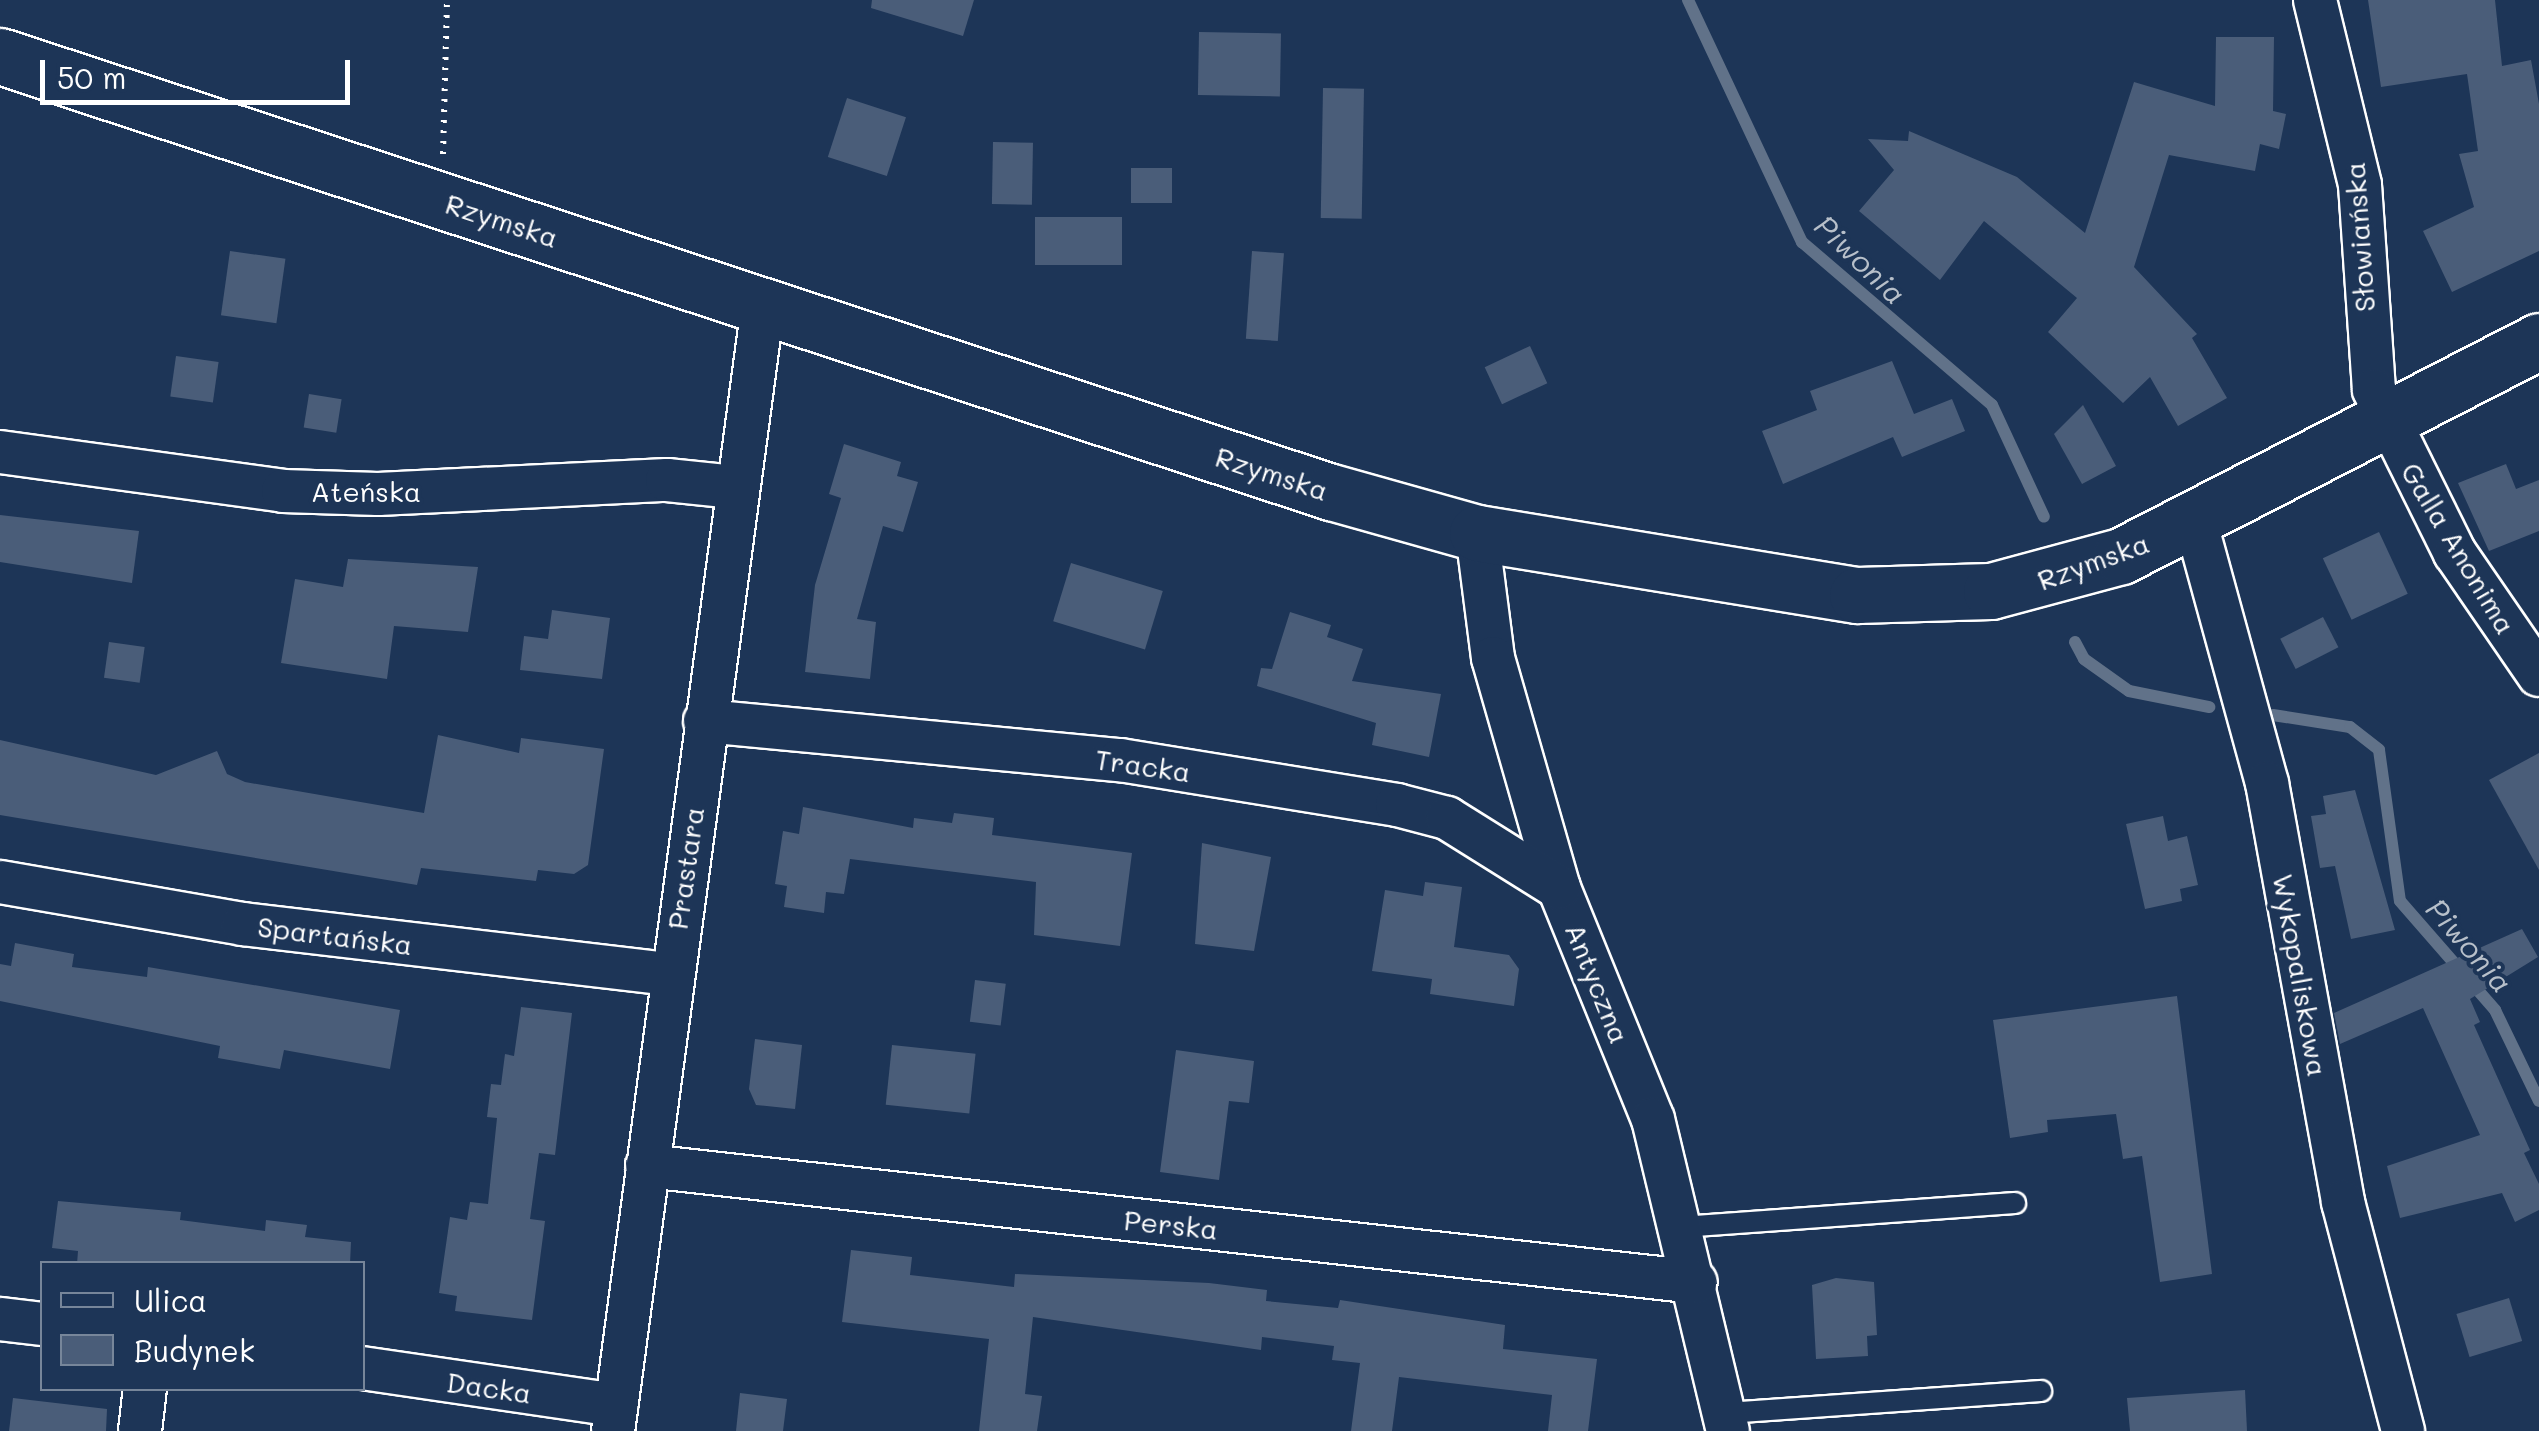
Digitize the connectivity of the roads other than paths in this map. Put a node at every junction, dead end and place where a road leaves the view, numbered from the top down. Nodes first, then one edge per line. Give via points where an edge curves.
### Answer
1 (2316, 0) edge
2 (0, 56) edge
3 (763, 306) junction
4 (2539, 341) edge
5 (2384, 417) junction
6 (0, 452) edge
7 (734, 488) junction
8 (2195, 520) junction
9 (1477, 533) junction
10 (2539, 676) edge
11 (705, 721) junction
12 (0, 882) edge
13 (1559, 888) junction
14 (671, 974) junction
15 (646, 1166) junction
16 (2015, 1203) dead end
17 (1681, 1227) junction
18 (1696, 1282) junction
19 (0, 1319) edge
20 (40, 1324) edge
21 (365, 1369) edge
22 (146, 1391) edge
23 (2042, 1391) dead end
24 (614, 1418) edge
25 (1727, 1422) edge
26 (140, 1431) edge
27 (2403, 1431) edge

1 - 5 street, Słowiańska via 2360,185 2369,365
2 - 3 main road, Rzymska
3 - 7 street, Prastara
3 - 9 main road, Rzymska
4 - 5 main road, Rzymska
5 - 8 main road, Rzymska
5 - 10 street, Galla Anonima via 2456,553
6 - 7 street, Ateńska via 283,491 378,494 667,480
7 - 11 street, Prastara
8 - 9 main road, Rzymska via 2058,578 1924,597 1750,580
8 - 27 street, Wykopaliskowa via 2267,783 2343,1202
9 - 13 street, Antyczna via 1494,658
11 - 13 street, Tracka via 1120,760 1396,804 1446,818
11 - 14 street, Prastara
12 - 14 street, Spartańska via 243,924
13 - 17 street, Antyczna via 1653,1119
14 - 15 street, Prastara
15 - 18 street, Perska
15 - 24 street, Prastara
16 - 17 lane
17 - 18 street, Antyczna
18 - 25 street, Antyczna
19 - 20 street
21 - 24 street, Dacka
22 - 26 street
23 - 25 lane

